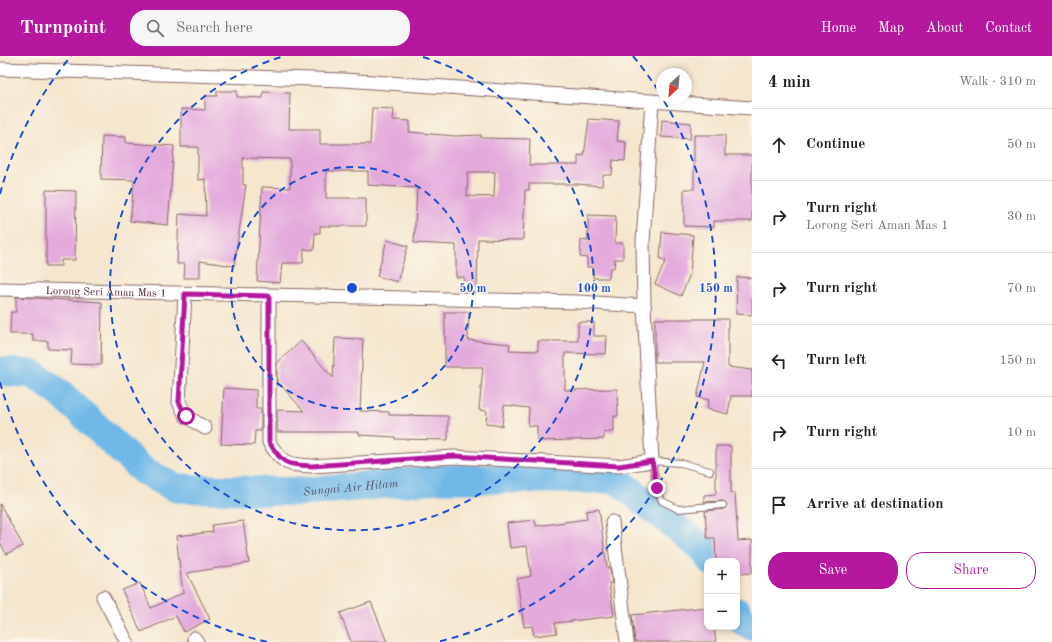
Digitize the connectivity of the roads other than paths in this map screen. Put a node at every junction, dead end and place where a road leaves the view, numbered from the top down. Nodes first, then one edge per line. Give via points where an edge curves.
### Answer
1 (0, 69) edge
2 (652, 100) junction
3 (752, 108) edge
4 (0, 289) edge
5 (185, 294) junction
6 (269, 296) junction
7 (644, 306) junction
8 (205, 428) dead end
9 (652, 461) junction
10 (710, 471) dead end
11 (723, 505) dead end
12 (612, 522) dead end
13 (103, 597) dead end
14 (127, 642) edge
15 (627, 642) edge

1 - 2 street via 344,80
2 - 3 street
2 - 7 street via 644,242
4 - 5 street, Lorong Seri Aman Mas 1
5 - 6 street, Lorong Seri Aman Mas 1
5 - 8 street via 179,402 186,416
6 - 7 street, Lorong Seri Aman Mas 1 via 577,302
6 - 9 street via 269,442 278,457 293,465 312,466 454,456 619,466
7 - 9 street
9 - 10 lane via 681,463
9 - 11 lane via 662,501 678,508
12 - 15 street
13 - 14 street

